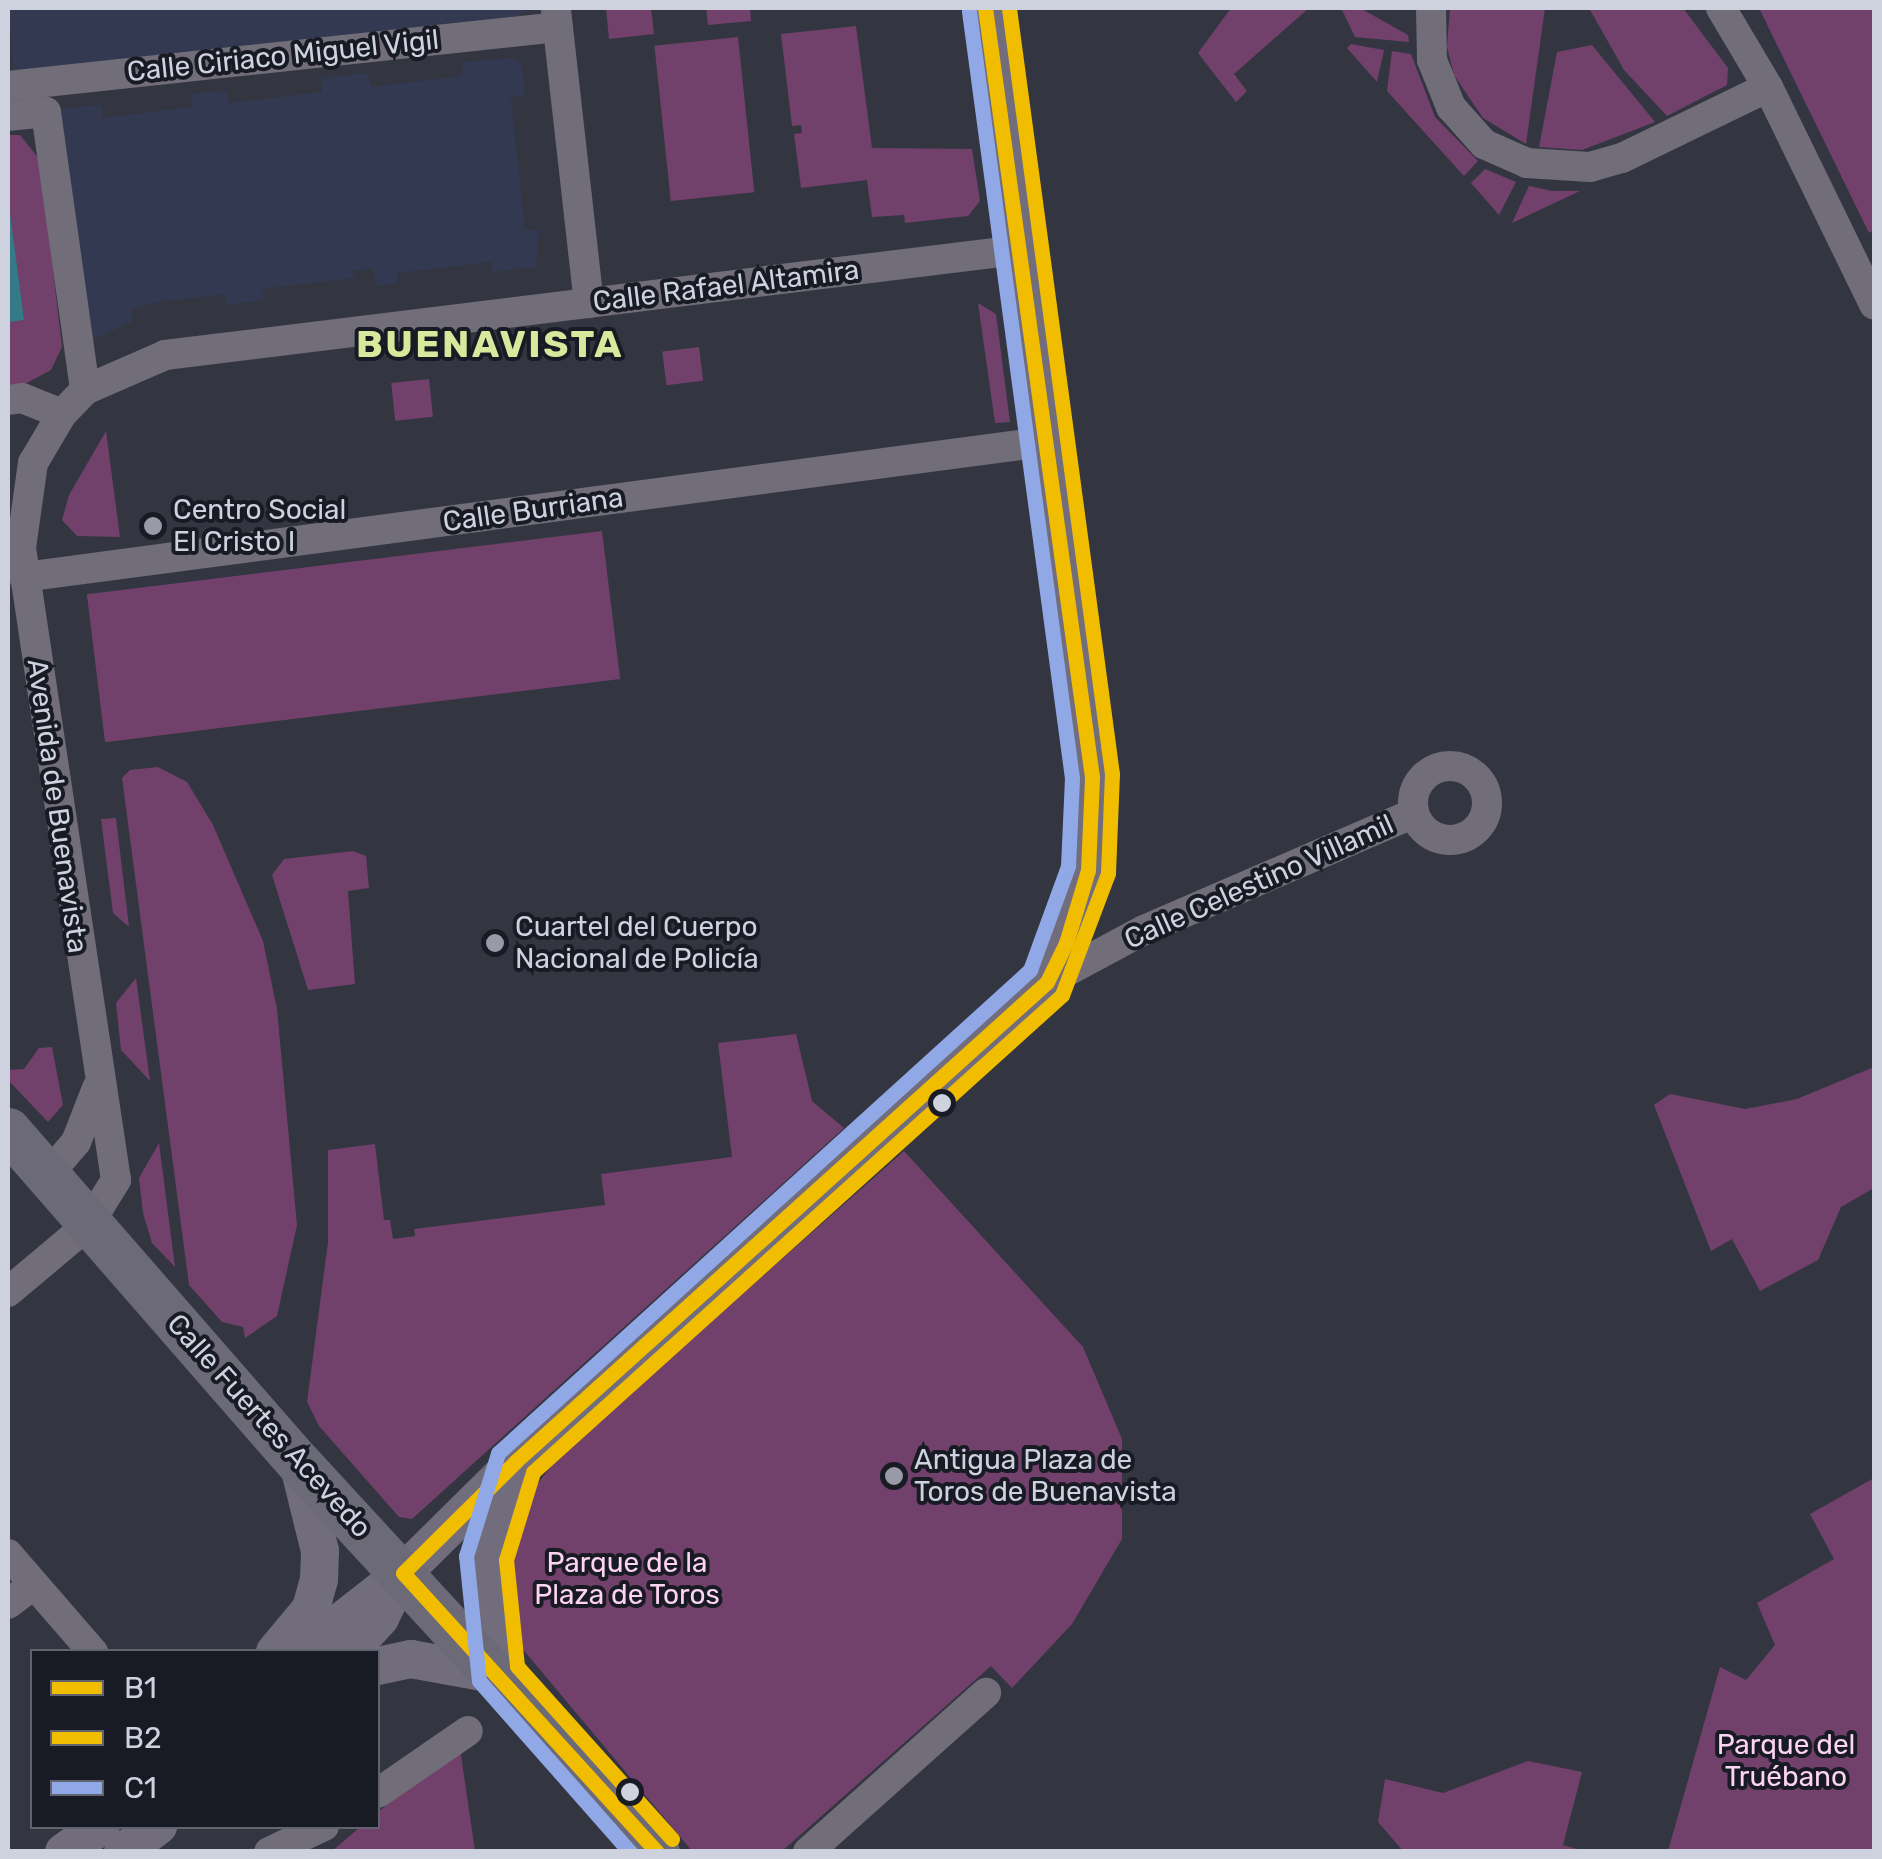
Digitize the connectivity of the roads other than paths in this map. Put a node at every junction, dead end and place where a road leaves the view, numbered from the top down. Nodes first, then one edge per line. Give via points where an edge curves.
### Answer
1 (1431, 8) edge
2 (1721, 8) edge
3 (987, 14) edge
4 (557, 17) edge
5 (8, 86) edge
6 (1768, 87) junction
7 (8, 116) edge
8 (1018, 250) junction
9 (1872, 292) edge
10 (589, 302) junction
11 (85, 390) junction
12 (8, 400) edge
13 (62, 414) junction
14 (1042, 442) junction
15 (24, 578) junction
16 (1414, 812) dead end
17 (1047, 982) junction
18 (97, 1088) junction
19 (8, 1130) edge
20 (47, 1176) junction
21 (89, 1224) junction
22 (8, 1292) edge
23 (516, 1461) junction
24 (298, 1462) junction
25 (8, 1554) edge
26 (402, 1573) junction
27 (33, 1586) junction
28 (8, 1604) edge
29 (91, 1649) edge
30 (278, 1649) edge
31 (306, 1649) edge
32 (351, 1649) edge
33 (380, 1666) edge
34 (498, 1675) junction
35 (986, 1693) dead end
36 (468, 1731) dead end
37 (380, 1792) edge
38 (98, 1829) edge
39 (318, 1829) edge
40 (64, 1852) edge
41 (269, 1852) edge
42 (657, 1852) edge
43 (808, 1852) edge

1 - 6 street via 1432,60 1450,107 1484,144 1526,164 1590,167 1622,158
2 - 6 street
3 - 8 main road
4 - 5 street, Calle Ciriaco Miguel Vigil
4 - 10 street
6 - 9 street
7 - 11 street via 46,112
8 - 10 street, Calle Rafael Altamira
8 - 14 main road
10 - 11 street, Calle Rafael Altamira via 165,356
11 - 13 street, Calle Rafael Altamira
12 - 13 street via 22,398
13 - 15 street, Avenida de Buenavista via 24,492
14 - 15 street, Calle Burriana
14 - 17 main road via 1092,777 1088,870
15 - 18 street, Avenida de Buenavista
16 - 17 street, Calle Celestino Villamil via 1144,930
17 - 23 main road, Calle Celestino Villamil
18 - 20 street, Avenida de Buenavista via 76,1142
18 - 21 street, Avenida de Buenavista via 116,1180
19 - 20 highway, Calle Fuertes Acevedo
20 - 21 highway, Calle Fuertes Acevedo
21 - 22 street, Avenida de Buenavista
21 - 24 highway, Calle Fuertes Acevedo
23 - 26 main road, Calle Celestino Villamil
23 - 34 main road via 486,1558
24 - 26 highway, Calle Fuertes Acevedo
24 - 30 main road via 320,1551 319,1580 311,1609
25 - 27 street
26 - 31 main road
26 - 32 main road via 380,1618
26 - 34 highway, Calle Fuertes Acevedo
27 - 28 street
27 - 29 street
33 - 34 main road via 411,1660
34 - 42 highway, Calle Fuertes Acevedo
35 - 43 street
36 - 37 street
38 - 40 main road
39 - 41 street

